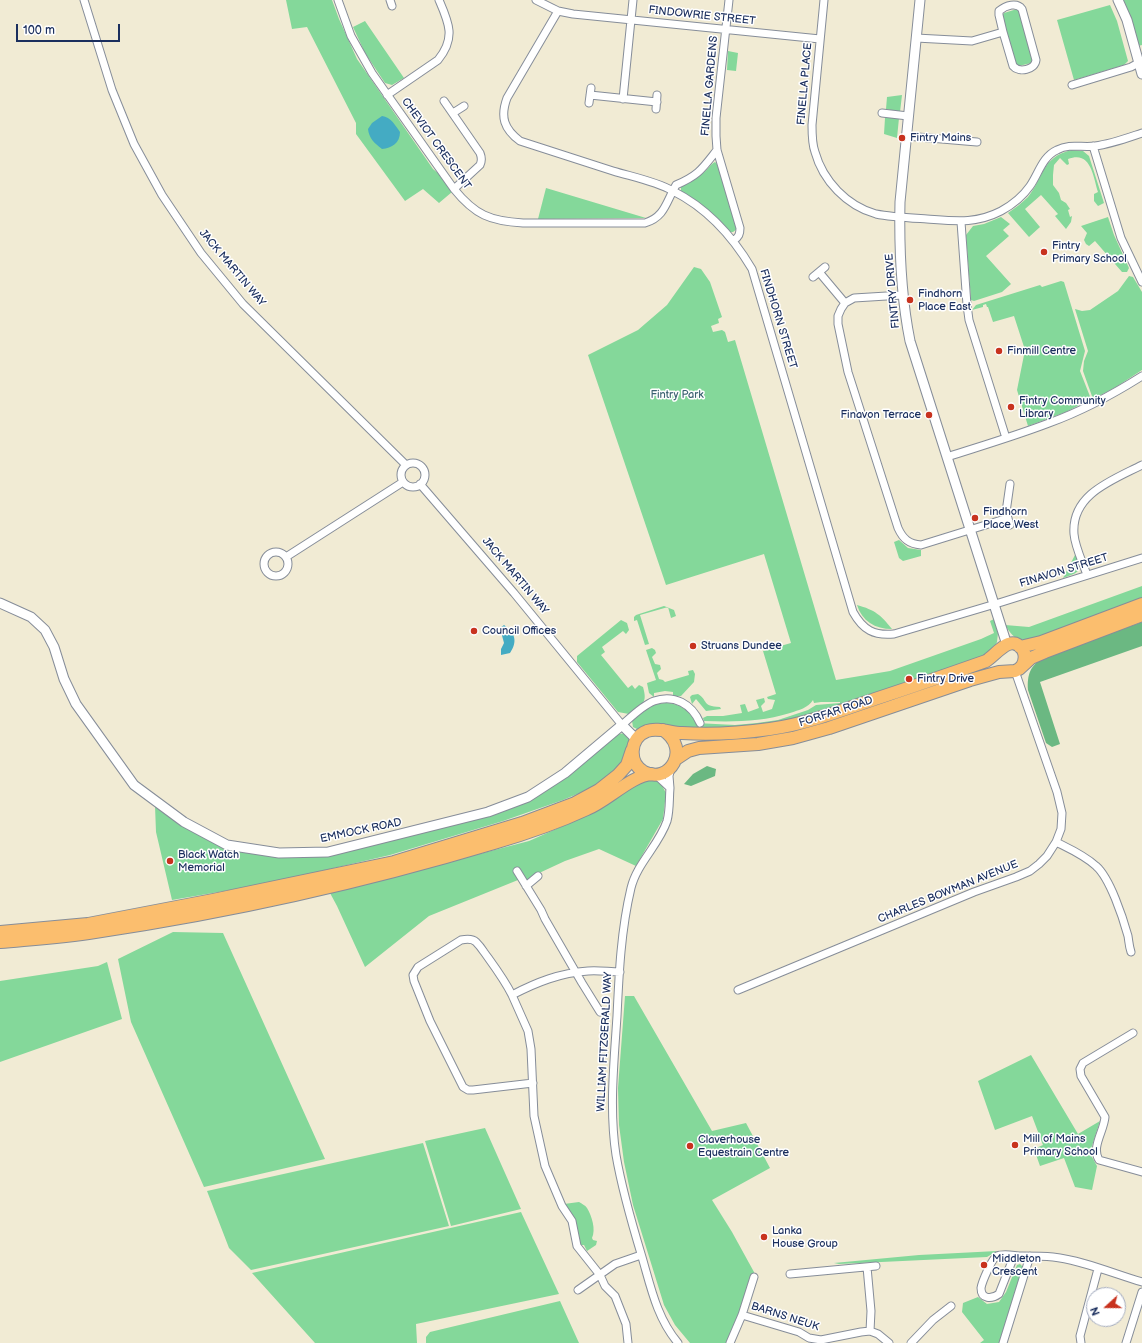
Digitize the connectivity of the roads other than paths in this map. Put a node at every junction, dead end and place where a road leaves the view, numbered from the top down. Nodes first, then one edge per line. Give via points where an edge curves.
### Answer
1 (84, 0) edge
2 (338, 0) edge
3 (439, 0) edge
4 (536, 0) edge
5 (633, 0) edge
6 (729, 0) edge
7 (824, 0) edge
8 (920, 0) edge
9 (1118, 0) edge
10 (558, 11) junction
11 (631, 20) junction
12 (726, 29) junction
13 (1003, 32) junction
14 (916, 38) junction
15 (820, 39) junction
16 (1140, 62) edge
17 (1142, 74) edge
18 (1072, 85) dead end
19 (387, 95) junction
20 (590, 95) dead end
21 (623, 99) junction
22 (444, 101) dead end
23 (657, 102) dead end
24 (464, 106) dead end
25 (453, 113) junction
26 (882, 113) dead end
27 (908, 116) junction
28 (1142, 133) edge
29 (906, 136) junction
30 (978, 142) dead end
31 (1093, 146) junction
32 (717, 150) junction
33 (454, 189) junction
34 (672, 190) junction
35 (900, 216) junction
36 (961, 222) junction
37 (733, 241) junction
38 (813, 277) dead end
39 (1142, 282) edge
40 (903, 294) junction
41 (845, 303) junction
42 (1142, 376) edge
43 (1006, 438) junction
44 (947, 457) junction
45 (406, 465) junction
46 (1142, 465) edge
47 (403, 482) junction
48 (420, 484) junction
49 (1010, 484) dead end
50 (970, 531) junction
51 (286, 557) dead end
52 (1142, 558) edge
53 (1087, 575) junction
54 (0, 603) edge
55 (1142, 604) edge
56 (994, 605) junction
57 (1142, 615) edge
58 (1003, 647) junction
59 (1020, 647) junction
60 (1015, 669) junction
61 (700, 722) dead end
62 (622, 725) junction
63 (663, 730) junction
64 (634, 745) junction
65 (674, 762) junction
66 (654, 774) junction
67 (670, 788) junction
68 (1056, 842) junction
69 (517, 871) dead end
70 (538, 876) dead end
71 (526, 886) junction
72 (0, 932) edge
73 (0, 942) edge
74 (1131, 952) dead end
75 (576, 972) junction
76 (620, 972) junction
77 (738, 990) dead end
78 (512, 995) junction
79 (600, 1012) dead end
80 (1133, 1033) dead end
81 (533, 1083) junction
82 (1142, 1172) edge
83 (641, 1255) junction
84 (1014, 1256) junction
85 (1030, 1256) junction
86 (876, 1266) dead end
87 (867, 1267) junction
88 (1098, 1269) junction
89 (790, 1274) dead end
90 (600, 1275) junction
91 (754, 1277) dead end
92 (1142, 1282) edge
93 (578, 1290) dead end
94 (1142, 1292) edge
95 (951, 1306) dead end
96 (742, 1315) junction
97 (870, 1331) junction
98 (628, 1343) edge
99 (678, 1343) edge
100 (730, 1343) edge
101 (889, 1343) edge
102 (911, 1343) edge
103 (1003, 1343) edge
104 (1080, 1343) edge
105 (1126, 1343) edge

1 - 45 street, JACK MARTIN WAY via 112,90 134,144 162,195 201,253 243,304
2 - 19 street, CHEVIOT CRESCENT via 351,36
3 - 19 street via 449,25 448,42 444,53 438,60
4 - 10 street, FINDOWRIE STREET
5 - 11 street
6 - 12 street, FINELLA GARDENS
7 - 15 street, FINELLA PLACE
8 - 14 street, FINTRY DRIVE
9 - 16 street
10 - 11 street, FINDOWRIE STREET
10 - 34 street, FINDHORN STREET via 507,98 503,107 506,126 520,141
11 - 12 street, FINDOWRIE STREET
11 - 21 street
12 - 15 street, FINDOWRIE STREET
12 - 32 street, FINELLA GARDENS via 716,118
13 - 13 street via 999,10 1015,4 1019,6 1036,60 1033,67 1016,70
13 - 14 street via 972,41
14 - 27 street, FINTRY DRIVE
15 - 35 street, FINELLA PLACE via 812,125 814,152 819,164 838,191 855,205 876,214
16 - 17 street
16 - 18 street
19 - 33 street, CHEVIOT CRESCENT
20 - 21 street
21 - 23 street
22 - 25 street
24 - 25 street
25 - 33 street via 482,158 480,165
26 - 27 street
27 - 29 street, FINTRY DRIVE
28 - 31 street, FINELLA PLACE
29 - 30 street
29 - 35 street, FINTRY DRIVE
31 - 36 street, FINELLA PLACE via 1071,146 1055,150 1040,166 1031,185 1013,203 990,216
31 - 39 street via 1121,238
32 - 34 street, FINELLA GARDENS via 702,170
32 - 37 street, FINELLA GARDENS via 740,228 738,237
33 - 34 street, CHEVIOT CRESCENT via 464,202 485,216 510,223 645,223 661,215
34 - 37 street, FINDHORN STREET via 703,211
35 - 36 street, FINELLA PLACE
35 - 40 street, FINTRY DRIVE
36 - 43 street via 969,320
37 - 56 street, FINDHORN STREET via 752,269 853,612 858,620 875,633 894,634
38 - 41 street via 822,269
40 - 41 street via 854,298
40 - 44 street, FINTRY DRIVE via 910,341
41 - 50 street via 838,316 838,324 848,372 902,536 913,544 921,545
42 - 43 street via 1070,415
43 - 44 street
44 - 50 street, FINTRY DRIVE
45 - 47 street via 401,475
45 - 48 street, JACK MARTIN WAY via 414,463 422,468 425,475
46 - 53 street via 1097,489 1086,498 1078,510 1074,522 1074,535
47 - 48 street via 412,487
47 - 51 street
48 - 62 street, JACK MARTIN WAY
49 - 50 street via 1006,512 1009,522
50 - 56 street, FINTRY DRIVE
52 - 53 street, FINAVON STREET
53 - 56 street, FINAVON STREET
54 - 62 street, EMMOCK ROAD via 31,617 45,630 76,704 134,785 184,822 228,845 279,853 328,852 488,812 528,797 565,774
55 - 59 highway via 1041,642
56 - 58 street, FINTRY DRIVE
57 - 60 highway, FORFAR ROAD via 1045,652
58 - 59 highway via 1015,644
58 - 60 highway via 997,658 998,662 1002,668
58 - 63 highway, FORFAR ROAD via 986,661 795,725 737,733 682,733
59 - 60 highway via 1025,657
60 - 65 highway, FORFAR ROAD via 970,680 793,738 758,744 699,748 688,751
60 - 68 street, CHARLES BOWMAN AVENUE via 1062,813 1061,829
61 - 62 street, EMMOCK ROAD via 689,706 672,699 662,699 649,703
62 - 64 street, JACK MARTIN WAY
63 - 64 highway via 643,732
63 - 65 highway via 669,734 677,749
64 - 66 highway via 635,763 646,772
64 - 72 highway via 627,765 618,775 599,790 575,803 522,823 394,862 88,924
65 - 66 highway via 665,772
65 - 67 street, WILLIAM FITZGERALD WAY via 669,776
66 - 67 street
66 - 73 highway via 636,778 588,809 538,829 393,871 222,910 94,932
67 - 76 street, WILLIAM FITZGERALD WAY via 670,808 666,822 632,885 626,913
68 - 74 street via 1082,855 1103,873 1112,891
68 - 77 street, CHARLES BOWMAN AVENUE via 1039,864 1016,877
69 - 71 street
70 - 71 street
71 - 75 street
75 - 76 street
75 - 78 street via 536,982
75 - 79 street
76 - 83 street, WILLIAM FITZGERALD WAY via 612,1120 623,1189
78 - 81 street via 528,1031
78 - 81 street via 492,962 472,940 461,940 418,967 413,976 430,1021 463,1087 473,1090
80 - 82 street via 1083,1063 1080,1069 1081,1076 1105,1117 1096,1150 1099,1160
81 - 90 street via 534,1116 545,1166 562,1206 572,1221 577,1246
83 - 90 street via 615,1264
83 - 99 street, WILLIAM FITZGERALD WAY via 656,1305 665,1326
84 - 84 street via 997,1256 992,1260 981,1287 986,1297 994,1298 999,1294
84 - 85 street
85 - 88 street via 1053,1257
85 - 103 street
86 - 87 street
87 - 89 street
87 - 97 street
88 - 92 street
88 - 104 street
90 - 93 street
90 - 98 street via 605,1286 616,1296 626,1324
91 - 96 street
94 - 105 street
95 - 102 street
96 - 97 street, BARNS NEUK via 822,1340
96 - 100 street
97 - 101 street

